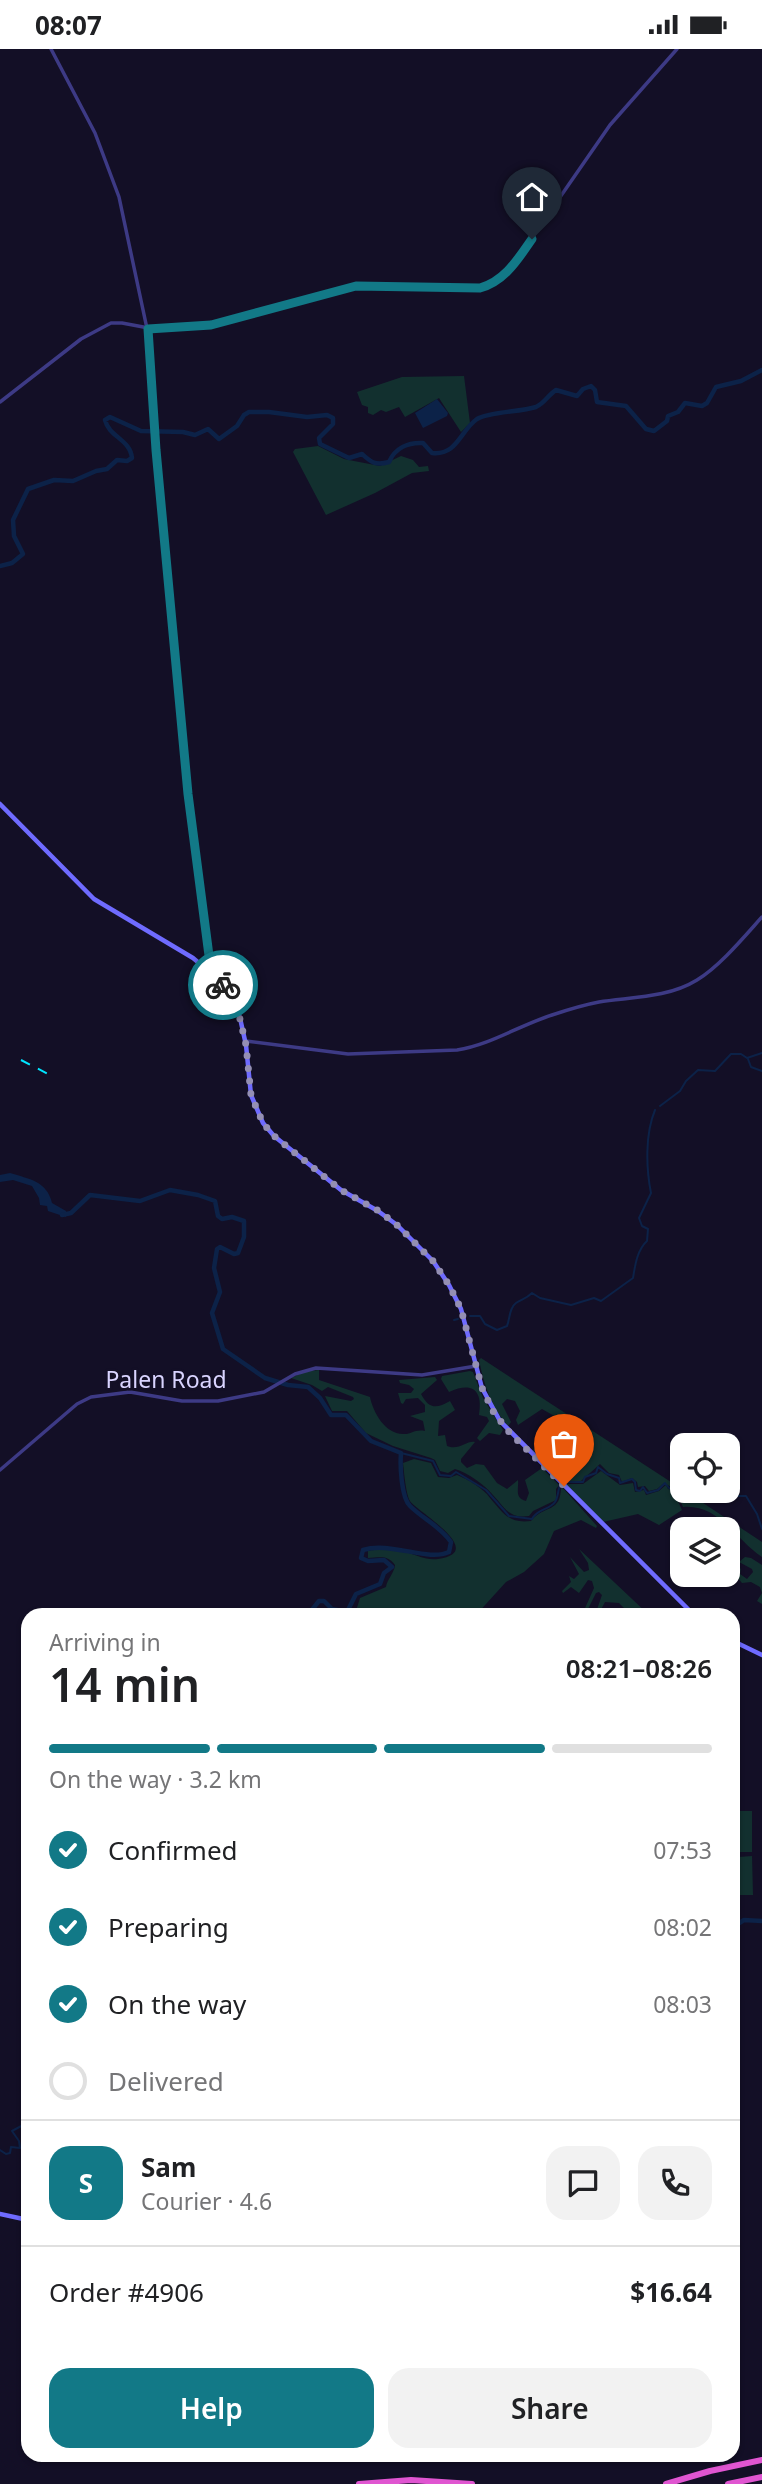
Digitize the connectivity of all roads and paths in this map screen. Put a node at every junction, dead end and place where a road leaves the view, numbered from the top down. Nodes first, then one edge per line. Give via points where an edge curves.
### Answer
1 (51, 49) edge
2 (677, 49) edge
3 (148, 329) junction
4 (0, 402) edge
5 (0, 804) edge
6 (762, 917) edge
7 (211, 971) junction
8 (246, 1041) junction
9 (474, 1356) junction
10 (476, 1366) junction
11 (464, 1369) junction
12 (0, 1470) edge
13 (687, 1608) edge
14 (740, 1644) edge
15 (762, 1655) edge
16 (0, 2214) edge
17 (21, 2218) edge
18 (762, 2460) edge
19 (762, 2477) edge
20 (359, 2484) edge
21 (472, 2484) edge
22 (666, 2484) edge
23 (728, 2484) edge

1 - 3 street via 95,133 119,197
2 - 3 street via 610,125 513,265 492,284 470,289 356,286 211,325
3 - 4 street via 122,323 102,327
3 - 7 street via 188,794
5 - 7 main road via 94,899
6 - 8 street via 727,954 689,984 635,999 582,1006 524,1024 471,1048 348,1054
7 - 8 main road via 231,997
8 - 9 main road via 251,1095 263,1123 341,1190 397,1225 433,1261 461,1309
9 - 10 main road
9 - 11 street
10 - 11 street, Palen Road
10 - 13 main road via 484,1394 500,1422
11 - 12 street, Palen Road via 422,1375 323,1367 306,1370 264,1392 213,1402 134,1392 87,1399
14 - 15 main road
16 - 17 main road
18 - 22 highway
19 - 23 highway
20 - 21 highway via 419,2480

